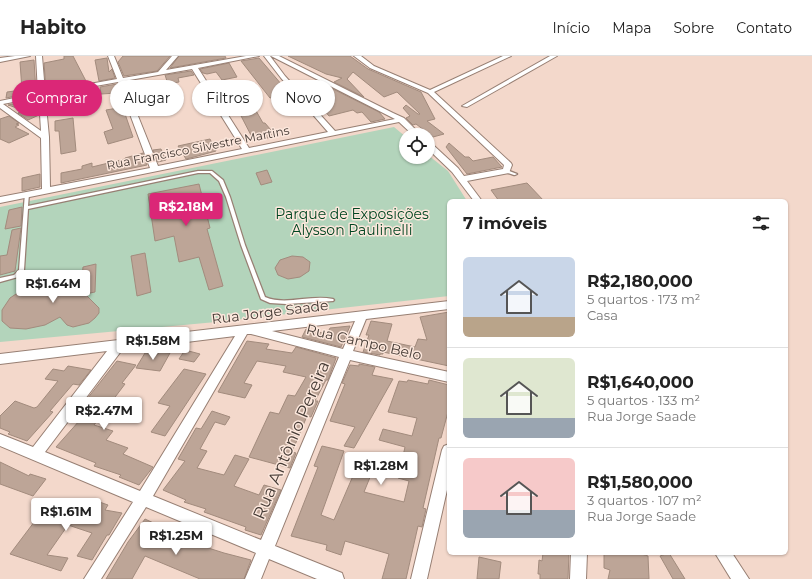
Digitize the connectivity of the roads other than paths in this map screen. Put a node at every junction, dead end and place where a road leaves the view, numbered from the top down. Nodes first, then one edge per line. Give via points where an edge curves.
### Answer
1 (3, 56) edge
2 (27, 56) edge
3 (39, 56) edge
4 (111, 56) edge
5 (175, 56) edge
6 (256, 56) edge
7 (267, 56) edge
8 (274, 56) edge
9 (357, 56) edge
10 (508, 56) edge
11 (554, 56) edge
12 (0, 60) edge
13 (194, 67) junction
14 (160, 73) junction
15 (41, 80) edge
16 (119, 80) joint
17 (430, 92) junction
18 (12, 101) edge
19 (0, 104) edge
20 (465, 106) dead end
21 (44, 116) edge
22 (133, 116) edge
23 (401, 120) junction
24 (410, 128) edge
25 (333, 133) junction
26 (45, 137) junction
27 (247, 151) junction
28 (435, 151) edge
29 (154, 170) junction
30 (506, 171) junction
31 (515, 174) dead end
32 (463, 179) junction
33 (46, 190) junction
34 (27, 194) junction
35 (477, 199) edge
36 (0, 200) edge
37 (26, 208) junction
38 (0, 280) edge
39 (331, 300) dead end
40 (447, 305) edge
41 (362, 316) junction
42 (247, 329) junction
43 (118, 346) junction
44 (346, 354) junction
45 (0, 359) edge
46 (447, 377) edge
47 (0, 440) edge
48 (36, 454) junction
49 (447, 458) edge
50 (143, 499) junction
51 (265, 550) junction
52 (579, 555) edge
53 (724, 555) edge
54 (92, 579) edge
55 (253, 579) edge
56 (336, 579) edge
57 (418, 579) edge
58 (578, 579) edge
59 (741, 579) edge

1 - 12 street
2 - 12 street
3 - 15 street
4 - 16 street
5 - 14 street
6 - 13 street
7 - 25 street
8 - 23 street
9 - 17 street via 372,67
10 - 17 street
11 - 20 street
13 - 14 street
13 - 27 street
14 - 16 street
17 - 30 street via 505,161 508,168
18 - 19 street
19 - 26 street
21 - 26 street
22 - 29 street
23 - 24 street
23 - 25 street, Rua Francisco Silvestre Martins
25 - 27 street, Rua Francisco Silvestre Martins
26 - 33 street
27 - 29 street, Rua Francisco Silvestre Martins
28 - 32 street
29 - 33 street, Rua Francisco Silvestre Martins
30 - 31 lane
30 - 32 street
32 - 35 street
33 - 34 street, Rua Francisco Silvestre Martins
34 - 36 street, Rua Francisco Silvestre Martins
34 - 37 lane
37 - 38 lane via 21,270 16,276
37 - 39 lane via 198,172 211,172 221,180 263,298 270,302
40 - 41 street, Rua Jorge Saade
41 - 42 street, Rua Jorge Saade
41 - 44 street, Rua Antônio Pereira
42 - 43 street, Rua Jorge Saade
42 - 44 street, Rua Campo Belo
42 - 50 street
43 - 45 street, Rua Jorge Saade
43 - 48 street
44 - 46 street, Rua Campo Belo
44 - 51 street, Rua Antônio Pereira
47 - 48 street
48 - 50 street
49 - 57 street
50 - 51 street
50 - 54 street
51 - 55 street, Rua Antônio Pereira
51 - 56 street
52 - 58 street
53 - 59 street

